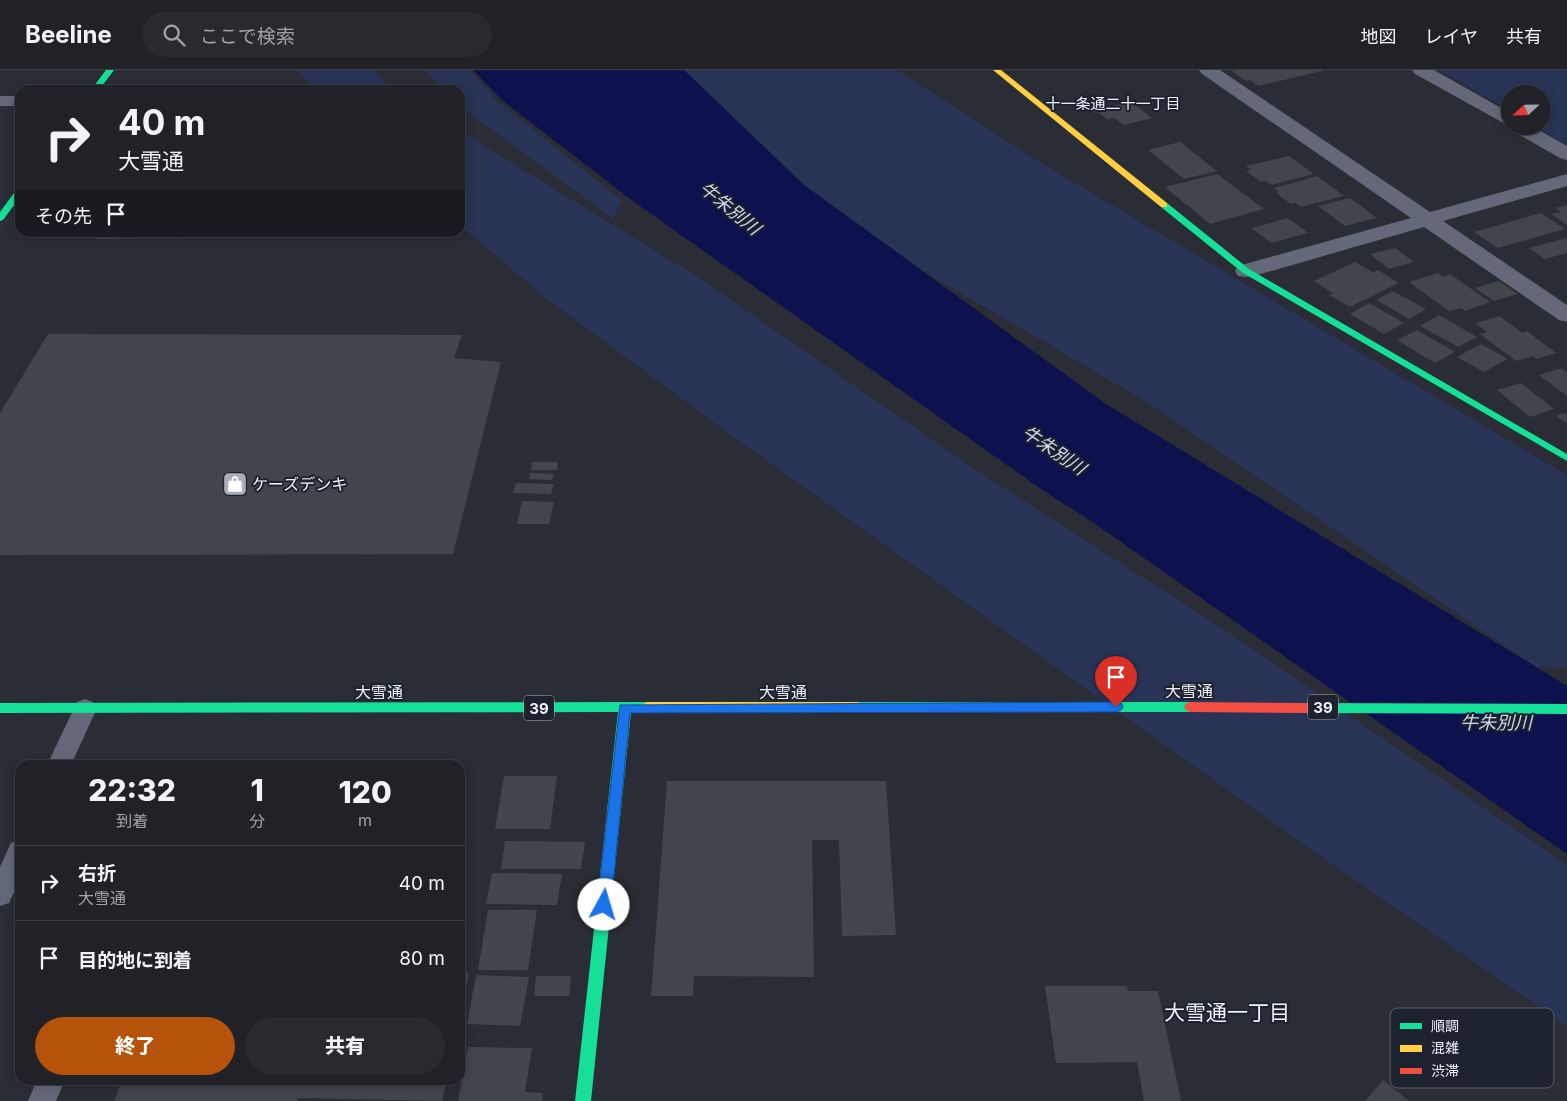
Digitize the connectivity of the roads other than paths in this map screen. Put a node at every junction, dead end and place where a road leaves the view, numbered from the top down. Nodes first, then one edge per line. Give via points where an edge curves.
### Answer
1 (110, 70) edge
2 (997, 70) edge
3 (1208, 70) edge
4 (1421, 70) edge
5 (99, 85) edge
6 (0, 101) edge
7 (15, 101) edge
8 (1501, 117) edge
9 (1534, 135) edge
10 (1567, 154) edge
11 (1567, 180) edge
12 (15, 198) edge
13 (0, 218) edge
14 (1431, 220) junction
15 (1246, 272) junction
16 (1567, 315) edge
17 (1567, 458) edge
18 (0, 708) edge
19 (85, 708) junction
20 (625, 708) junction
21 (1567, 709) edge
22 (61, 760) edge
23 (15, 862) edge
24 (0, 895) edge
25 (48, 1085) edge
26 (42, 1101) edge
27 (583, 1101) edge

1 - 5 main road
2 - 15 main road
3 - 14 street
4 - 8 street
6 - 7 street
9 - 10 street
11 - 14 street
12 - 13 main road
14 - 15 street
14 - 16 street
15 - 17 main road
18 - 19 main road, 大雪通 / 39
19 - 20 main road, 大雪通 / 39
19 - 22 lane
20 - 21 main road, 大雪通 / 39
20 - 27 main road
23 - 24 lane
25 - 26 lane

